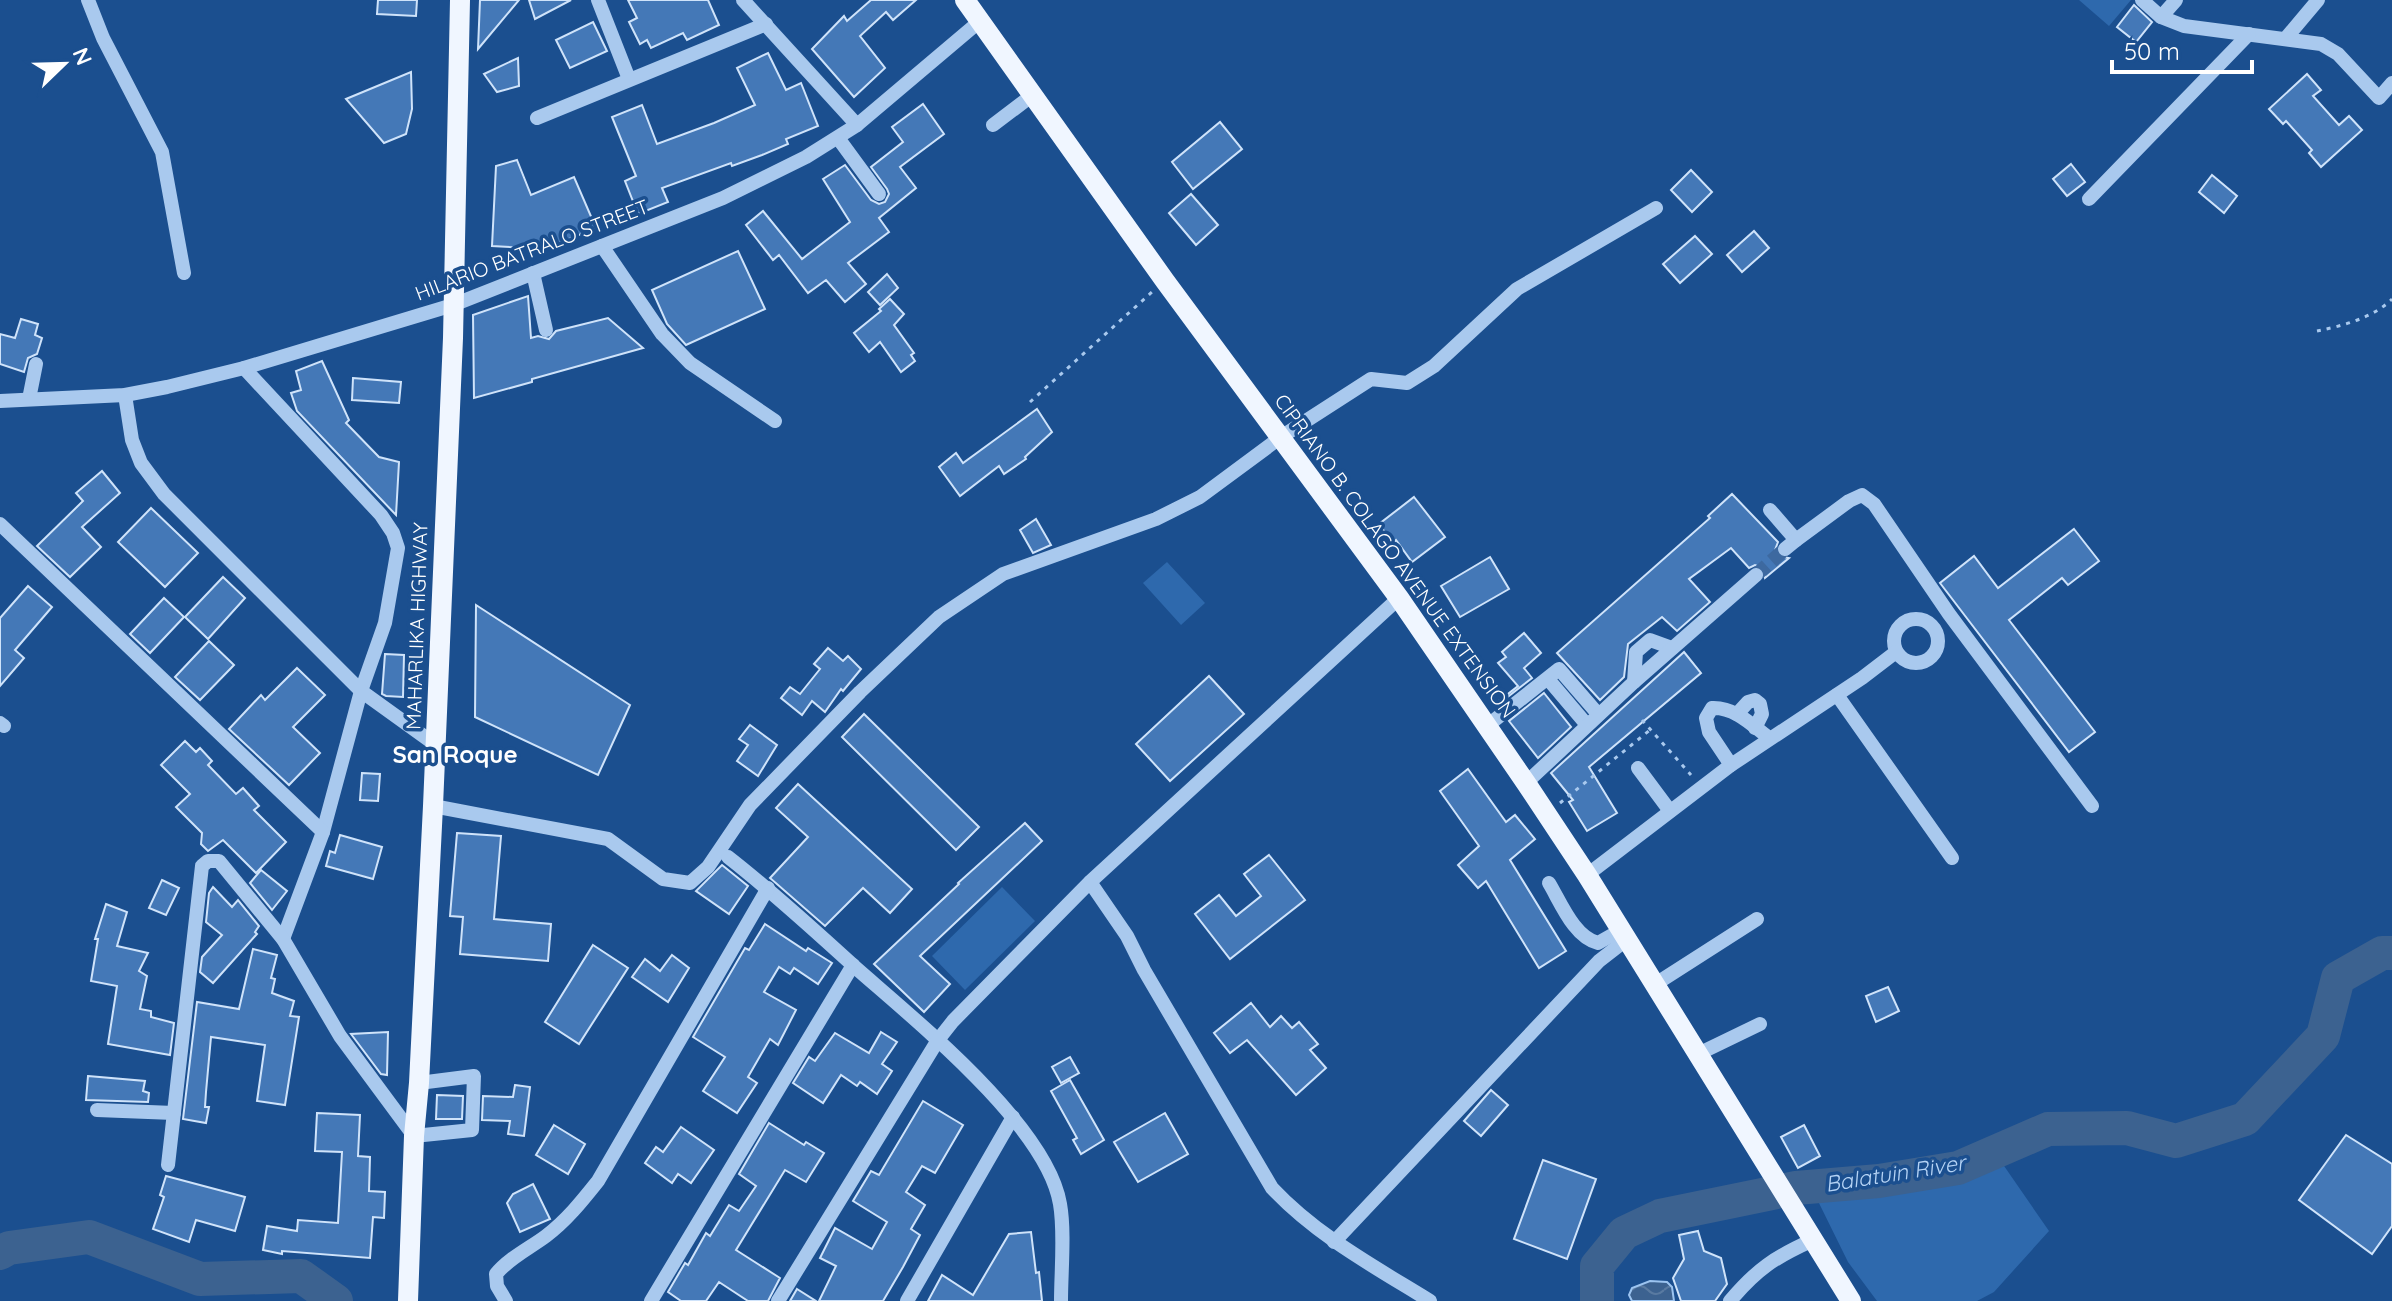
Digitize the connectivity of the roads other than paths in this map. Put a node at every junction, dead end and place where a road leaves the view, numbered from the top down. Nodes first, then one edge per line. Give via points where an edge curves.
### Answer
1 (88, 0) edge
2 (460, 0) edge
3 (598, 0) edge
4 (743, 0) edge
5 (965, 0) edge
6 (2142, 0) edge
7 (2176, 0) edge
8 (2318, 0) edge
9 (2161, 17) junction
10 (980, 21) junction
11 (766, 24) junction
12 (2249, 34) junction
13 (2286, 38) junction
14 (629, 79) junction
15 (2392, 83) edge
16 (1034, 94) junction
17 (537, 118) dead end
18 (857, 125) junction
19 (993, 125) dead end
20 (838, 138) junction
21 (879, 194) dead end
22 (2089, 199) dead end
23 (1656, 208) dead end
24 (602, 246) junction
25 (184, 273) dead end
26 (533, 273) junction
27 (453, 305) junction
28 (546, 330) dead end
29 (36, 364) dead end
30 (244, 368) junction
31 (125, 395) junction
32 (29, 399) junction
33 (0, 401) edge
34 (775, 421) dead end
35 (1281, 437) junction
36 (1770, 510) dead end
37 (0, 524) edge
38 (1756, 575) tunnel mouth
39 (1399, 598) junction
40 (1949, 614) junction
41 (1933, 627) junction
42 (1672, 648) junction
43 (1896, 652) junction
44 (1634, 682) junction
45 (361, 691) junction
46 (1837, 695) junction
47 (1737, 714) junction
48 (1593, 720) junction
49 (1487, 726) junction
50 (1755, 728) junction
51 (1769, 738) junction
52 (436, 745) junction
53 (1731, 765) junction
54 (1638, 768) dead end
55 (1526, 783) junction
56 (433, 806) junction
57 (2092, 806) dead end
58 (1670, 811) junction
59 (323, 832) junction
60 (728, 857) dead end
61 (1952, 858) dead end
62 (1587, 875) junction
63 (1090, 882) junction
64 (1549, 883) dead end
65 (768, 888) junction
66 (1757, 919) dead end
67 (1624, 935) junction
68 (283, 939) junction
69 (853, 965) junction
70 (1654, 985) junction
71 (1760, 1024) dead end
72 (938, 1040) junction
73 (1698, 1054) junction
74 (419, 1083) junction
75 (97, 1110) dead end
76 (174, 1113) junction
77 (1013, 1117) junction
78 (414, 1136) junction
79 (168, 1165) dead end
80 (1813, 1240) junction
81 (1334, 1242) junction
82 (408, 1301) edge
83 (506, 1301) edge
84 (651, 1301) edge
85 (778, 1301) edge
86 (907, 1301) edge
87 (1061, 1301) edge
88 (1430, 1301) edge
89 (1730, 1301) edge
90 (1851, 1301) edge

1 - 25 street via 162,152
2 - 27 main road, MAHARLIKA HIGHWAY
3 - 14 street
4 - 11 street
5 - 10 main road, CIPRIANO B. COLAGO AVENUE EXTENSION
6 - 9 street
7 - 9 street
8 - 13 street
9 - 12 street via 2184,26
10 - 16 main road, CIPRIANO B. COLAGO AVENUE EXTENSION
10 - 18 street, HILARIO BATRALO STREET
11 - 14 street
11 - 18 street
12 - 13 street
12 - 22 street
13 - 15 street via 2321,44 2338,54 2379,98
14 - 17 street
16 - 19 street
16 - 35 main road, CIPRIANO B. COLAGO AVENUE EXTENSION
18 - 20 street, HILARIO BATRALO STREET
20 - 21 street
20 - 24 street, HILARIO BATRALO STREET via 723,198
23 - 35 street via 1517,289 1434,366 1407,383 1371,379
24 - 26 street, HILARIO BATRALO STREET
24 - 34 street via 662,334 690,363
26 - 27 street, HILARIO BATRALO STREET
26 - 28 street
27 - 30 street, HILARIO BATRALO STREET
27 - 52 main road, MAHARLIKA HIGHWAY
29 - 32 street
30 - 31 street, HILARIO BATRALO STREET
30 - 45 street via 393,533 398,548 385,623
31 - 32 street, HILARIO BATRALO STREET
31 - 45 street via 141,463 164,494
32 - 33 street, HILARIO BATRALO STREET
35 - 39 main road, CIPRIANO B. COLAGO AVENUE EXTENSION
35 - 56 street via 1200,497 1156,519 1003,574 939,617 750,805 708,867 690,883 663,879 608,839
36 - 40 street via 1791,545 1862,495 1883,515
37 - 59 street
38 - 42 street
39 - 49 main road, CIPRIANO B. COLAGO AVENUE EXTENSION
39 - 63 street
40 - 41 street
40 - 57 street
41 - 43 street via 1918,619 1900,625 1893,643
41 - 43 street via 1939,642 1925,662 1909,663
42 - 44 street
42 - 44 street via 1650,640 1636,652
43 - 46 street
44 - 48 street
45 - 52 street
45 - 59 street
46 - 51 street
46 - 61 street
47 - 50 street
47 - 50 street via 1755,700 1762,714
47 - 53 street via 1712,708 1706,718
48 - 49 street via 1548,679
48 - 55 street
49 - 55 main road, CIPRIANO B. COLAGO AVENUE EXTENSION
50 - 51 street
51 - 53 street
52 - 56 main road, MAHARLIKA HIGHWAY
53 - 58 street
54 - 58 street
55 - 62 main road, CIPRIANO B. COLAGO AVENUE EXTENSION
56 - 74 main road, MAHARLIKA HIGHWAY
58 - 62 street
59 - 68 street
60 - 65 street
62 - 67 main road, CIPRIANO B. COLAGO AVENUE EXTENSION
63 - 72 street
63 - 81 street via 1127,936 1272,1188
64 - 67 street via 1588,940 1598,943
65 - 69 street
65 - 83 street via 598,1181 572,1213 496,1274
66 - 70 street
67 - 70 main road, CIPRIANO B. COLAGO AVENUE EXTENSION
67 - 81 street
68 - 76 street via 219,861 202,866
68 - 78 street via 340,1036
69 - 72 street
69 - 84 street
70 - 73 main road, CIPRIANO B. COLAGO AVENUE EXTENSION
71 - 73 street
72 - 77 street
72 - 85 street
73 - 80 main road, CIPRIANO B. COLAGO AVENUE EXTENSION
74 - 78 main road, MAHARLIKA HIGHWAY
74 - 78 street via 474,1076 472,1130
75 - 76 street
76 - 79 street
77 - 86 street
77 - 87 street via 1037,1149 1060,1203
78 - 82 main road, MAHARLIKA HIGHWAY
80 - 89 street via 1776,1257
80 - 90 main road, CIPRIANO B. COLAGO AVENUE EXTENSION
81 - 88 street

